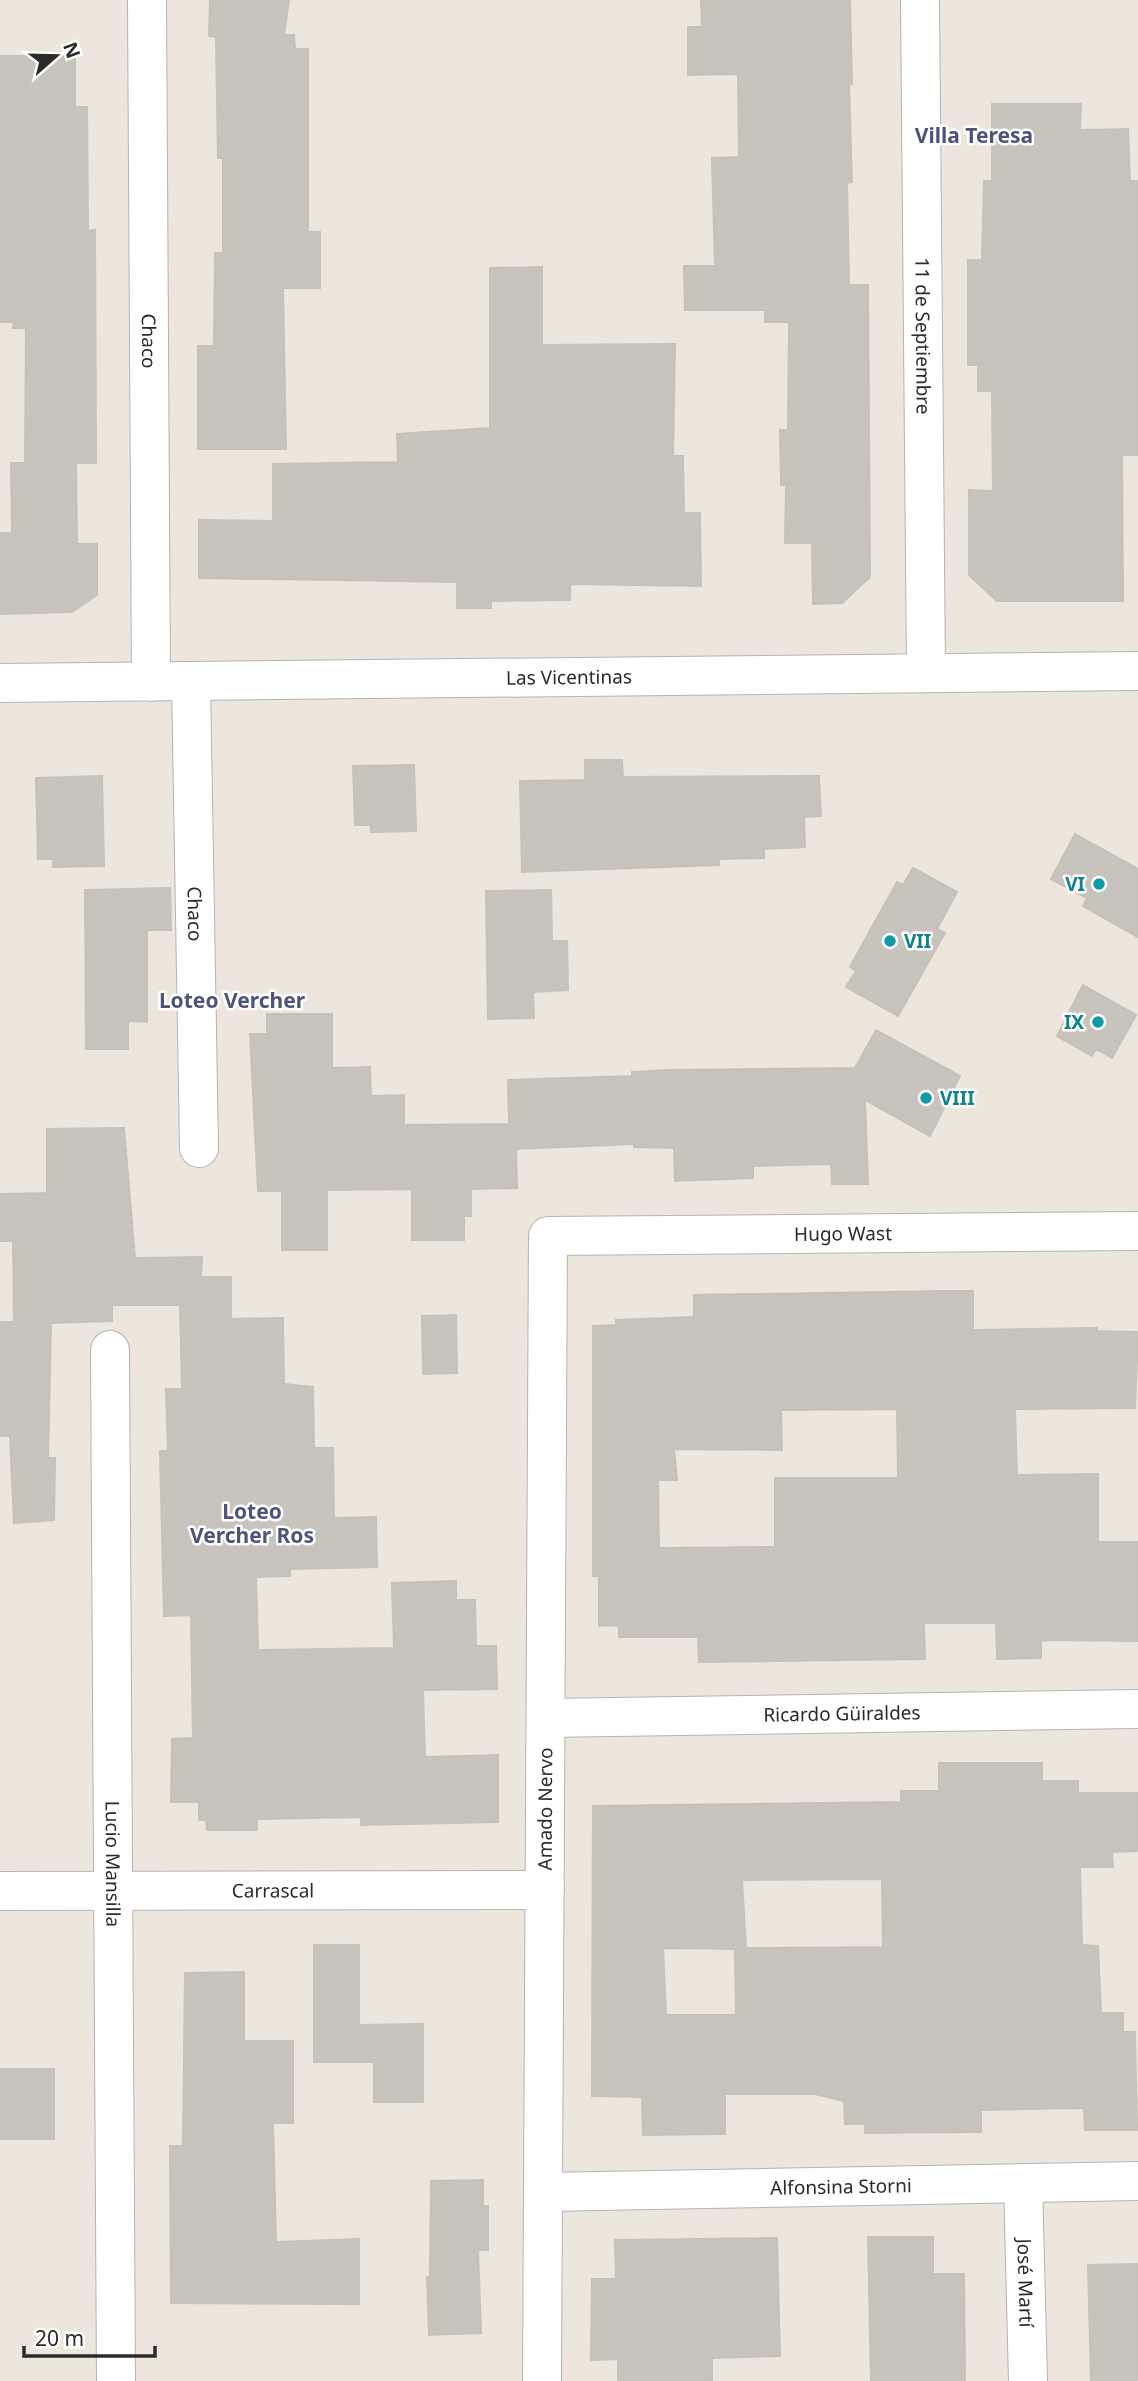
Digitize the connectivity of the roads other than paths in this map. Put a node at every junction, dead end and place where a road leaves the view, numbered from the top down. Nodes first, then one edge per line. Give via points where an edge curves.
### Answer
1 (147, 0) edge
2 (920, 0) edge
3 (1138, 671) edge
4 (926, 673) junction
5 (191, 681) junction
6 (151, 682) junction
7 (0, 683) edge
8 (198, 1148) dead end
9 (1138, 1231) edge
10 (548, 1236) joint
11 (110, 1350) dead end
12 (1138, 1709) edge
13 (546, 1718) junction
14 (545, 1890) junction
15 (0, 1891) edge
16 (113, 1891) junction
17 (1138, 2181) edge
18 (1023, 2183) junction
19 (543, 2192) junction
20 (116, 2381) edge
21 (542, 2381) edge
22 (1028, 2381) edge

1 - 6 street, Chaco
2 - 4 street, 11 de Septiembre
3 - 4 street, Las Vicentinas
4 - 5 street, Las Vicentinas
5 - 6 street, Las Vicentinas
5 - 8 street, Chaco
6 - 7 street, Las Vicentinas
9 - 10 street, Hugo Wast
10 - 13 street, Amado Nervo
11 - 16 street, Lucio Mansilla
12 - 13 street, Ricardo Güiraldes
13 - 14 street, Amado Nervo
14 - 16 street, Carrascal
14 - 19 street, Amado Nervo
15 - 16 street, Carrascal
16 - 20 street, Lucio Mansilla
17 - 18 street, Alfonsina Storni
18 - 19 street, Alfonsina Storni
18 - 22 street, José Martí
19 - 21 street, Amado Nervo

